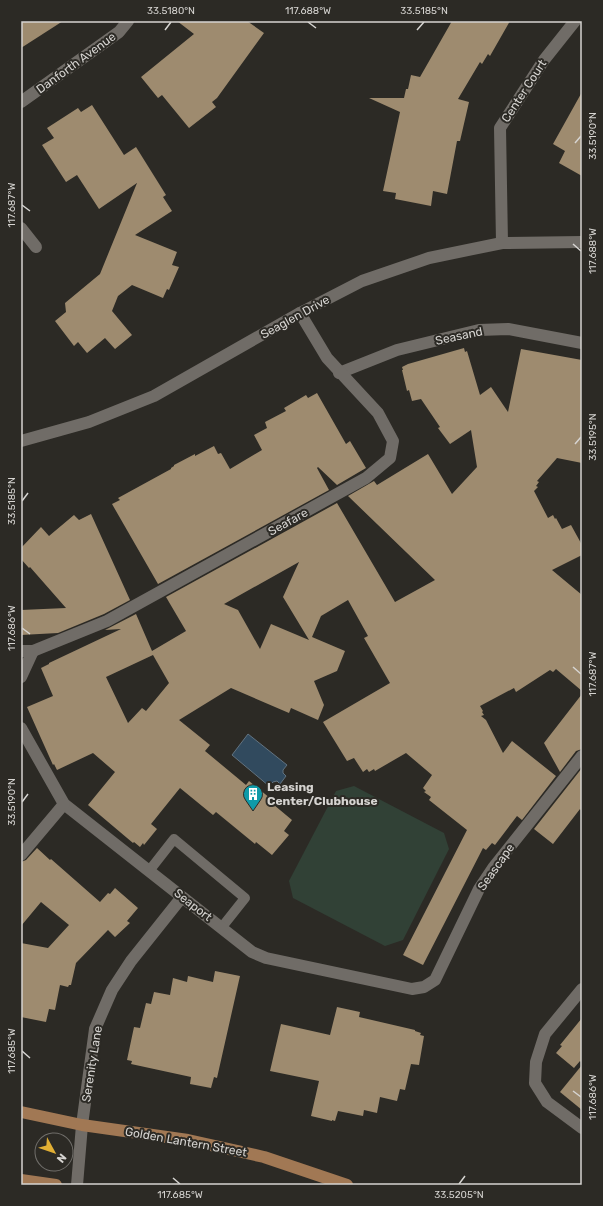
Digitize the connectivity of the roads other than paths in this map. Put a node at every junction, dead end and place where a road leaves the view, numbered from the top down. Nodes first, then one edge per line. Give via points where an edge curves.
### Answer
1 (128, 21) edge
2 (575, 21) edge
3 (21, 102) edge
4 (21, 228) edge
5 (582, 242) edge
6 (502, 243) junction
7 (36, 247) dead end
8 (300, 313) junction
9 (582, 344) edge
10 (339, 373) junction
11 (21, 441) edge
12 (27, 651) edge
13 (21, 677) edge
14 (21, 728) edge
15 (582, 756) edge
16 (64, 804) junction
17 (21, 855) edge
18 (149, 871) junction
19 (182, 897) junction
20 (222, 928) junction
21 (424, 987) joint
22 (582, 989) edge
23 (21, 1112) edge
24 (82, 1125) junction
25 (582, 1128) edge
26 (21, 1180) edge
27 (56, 1185) edge
28 (77, 1185) edge
29 (347, 1185) edge

1 - 3 street, Danforth Avenue via 119,32
2 - 6 street, Center Court via 544,60 500,128
4 - 7 street
5 - 6 street, Seaglen Drive
6 - 8 street, Seaglen Drive via 429,258 362,281
8 - 10 street, Seafare
8 - 11 street, Seaglen Drive via 154,396 89,422
9 - 10 street, Seasand via 508,329 479,330 397,350
10 - 12 street, Seafare via 378,413 393,441 390,458 366,478 107,621
12 - 13 street
14 - 16 street, Seaport
15 - 21 street, Seascape via 493,868 479,889 435,980
16 - 17 street
16 - 18 street, Seaport
18 - 19 street, Seaport
18 - 20 lane via 174,839 245,898
19 - 20 street, Seaport
19 - 24 street, Serenity Lane via 131,961 112,990 95,1029
20 - 21 street, Seaport via 252,952 266,958 412,989
22 - 25 street via 545,1034 536,1062 535,1083 547,1102
23 - 24 main road, Golden Lantern Street
24 - 28 street, Serenity Lane
24 - 29 main road, Golden Lantern Street via 188,1140 264,1157
26 - 27 main road

